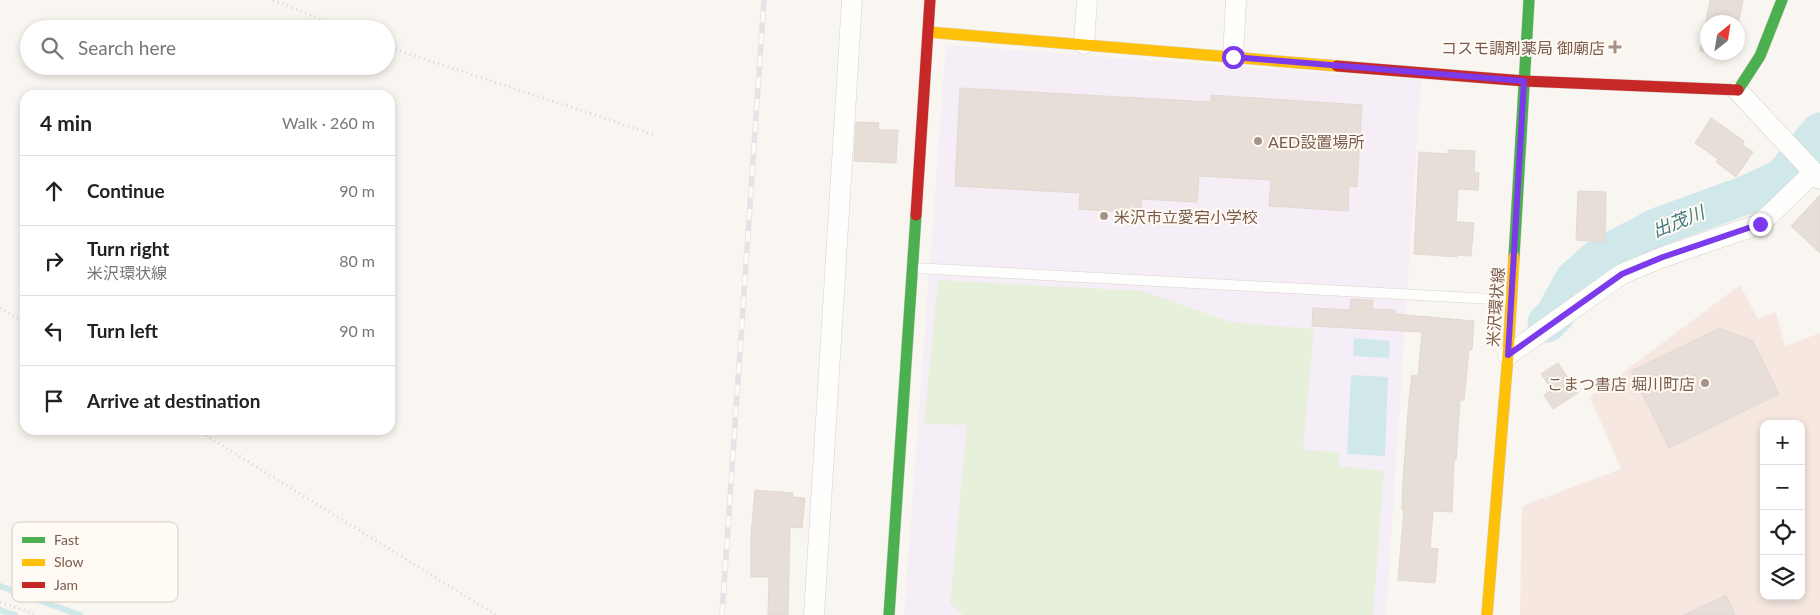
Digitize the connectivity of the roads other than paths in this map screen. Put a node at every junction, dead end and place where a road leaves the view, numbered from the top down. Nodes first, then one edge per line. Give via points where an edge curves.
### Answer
1 (852, 0) edge
2 (930, 0) edge
3 (1087, 0) edge
4 (1236, 0) edge
5 (1529, 0) edge
6 (1782, 0) edge
7 (928, 32) junction
8 (1084, 44) junction
9 (1233, 57) junction
10 (1524, 81) junction
11 (1738, 91) junction
12 (1817, 176) edge
13 (913, 268) junction
14 (1512, 300) junction
15 (1508, 355) junction
16 (814, 615) edge
17 (889, 615) edge
18 (1488, 615) edge

1 - 16 street
2 - 7 street
3 - 8 street
4 - 9 street
5 - 10 street, 米沢環状線
6 - 11 street via 1760,56
7 - 8 street
7 - 13 street
8 - 9 street
9 - 10 street
10 - 11 street
10 - 14 street, 米沢環状線
11 - 12 street
12 - 15 street via 1760,224 1622,274
13 - 14 lane
13 - 17 street
14 - 15 street, 米沢環状線
15 - 18 street, 米沢環状線

